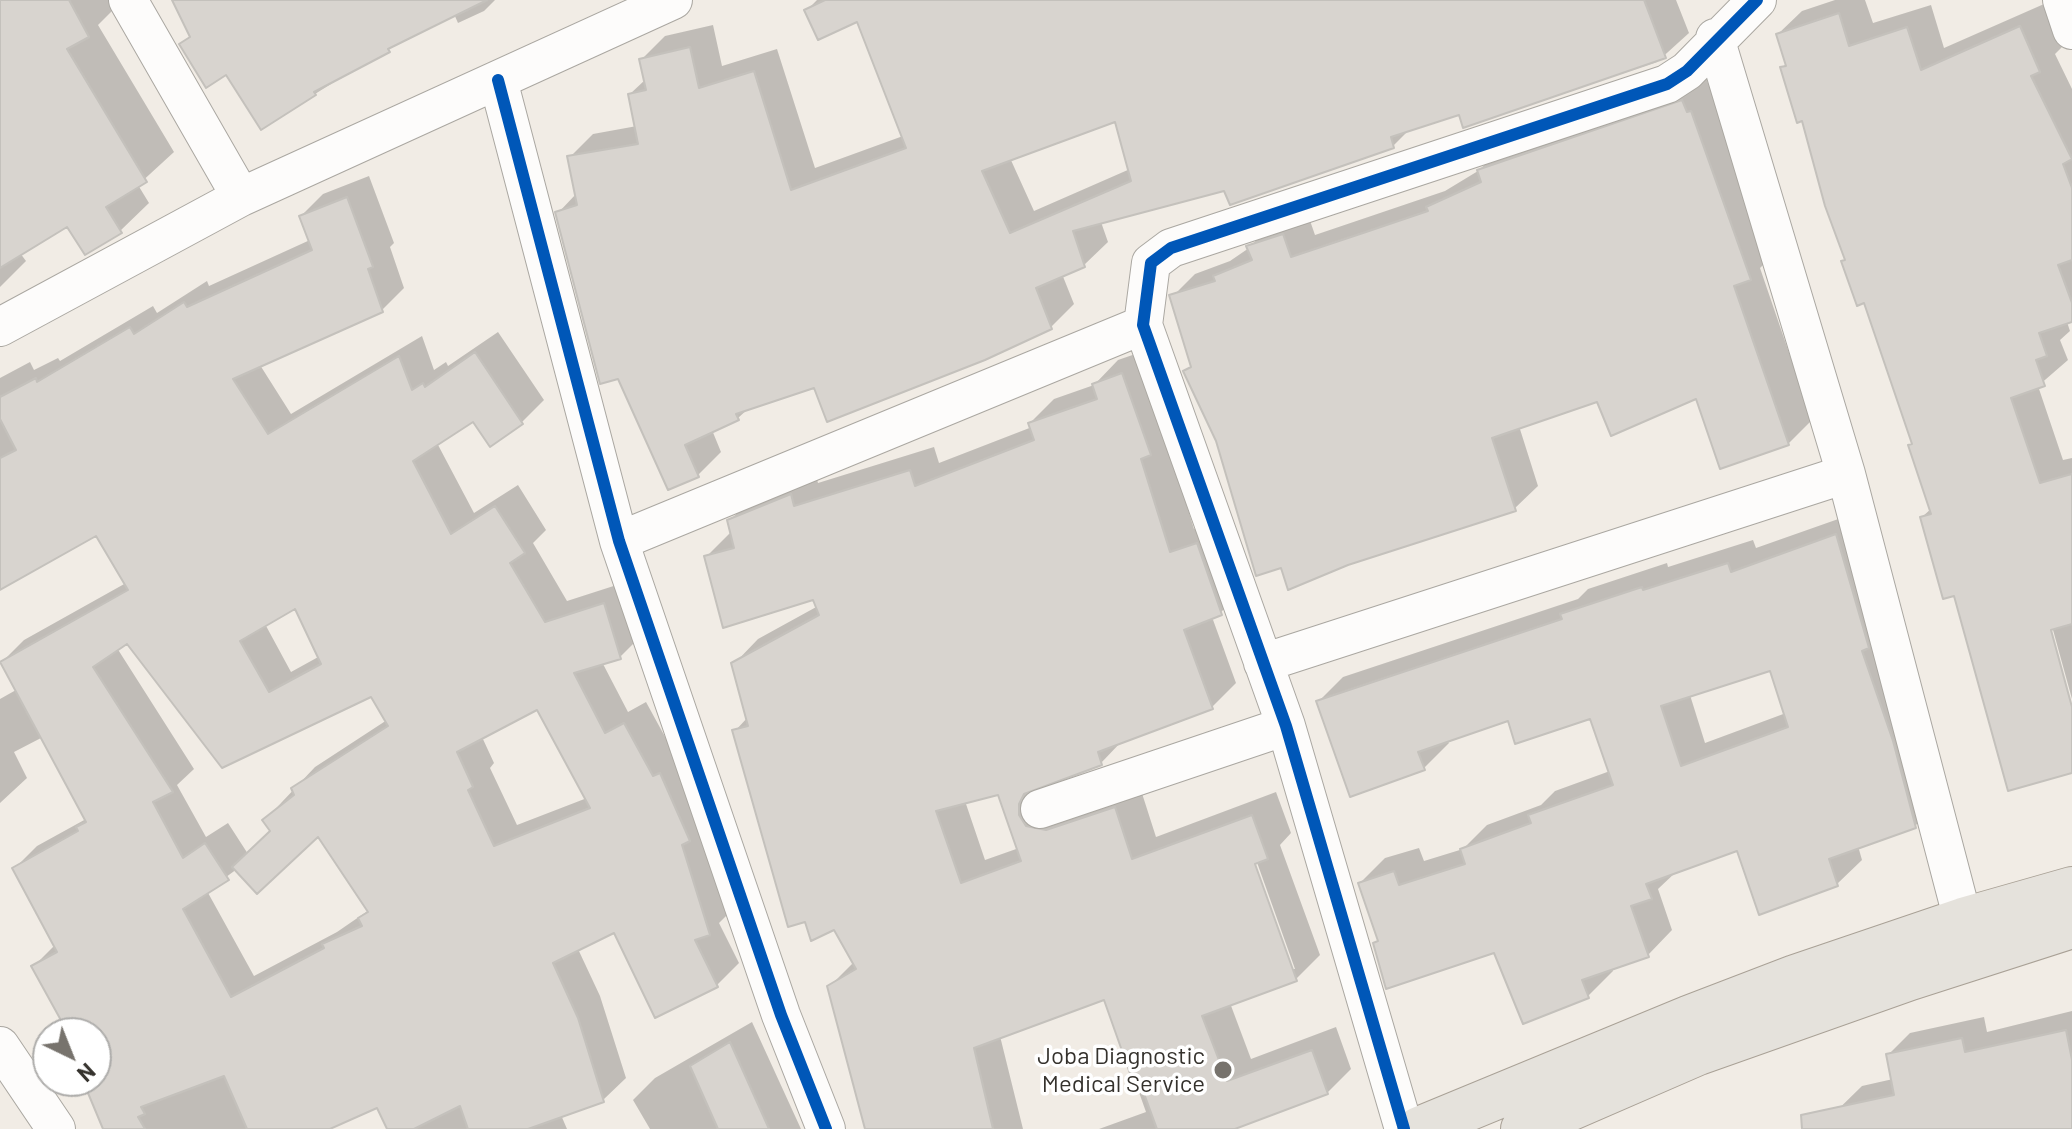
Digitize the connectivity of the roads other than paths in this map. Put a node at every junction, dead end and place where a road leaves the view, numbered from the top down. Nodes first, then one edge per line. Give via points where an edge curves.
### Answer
1 (128, 0) edge
2 (673, 0) edge
3 (1757, 0) edge
4 (2062, 0) edge
5 (2072, 30) edge
6 (1715, 38) junction
7 (498, 80) junction
8 (241, 197) junction
9 (1143, 325) junction
10 (0, 327) edge
11 (1846, 474) junction
12 (619, 541) junction
13 (1263, 663) junction
14 (1286, 726) junction
15 (1040, 809) dead end
16 (2072, 889) edge
17 (1963, 920) junction
18 (2072, 926) edge
19 (1800, 995) junction
20 (0, 1046) edge
21 (56, 1129) edge
22 (826, 1129) edge
23 (1404, 1129) edge
24 (1419, 1129) edge
25 (1523, 1129) edge

1 - 8 street
2 - 7 street
3 - 6 street
4 - 5 street
6 - 9 street via 1687,71 1644,94 1171,248 1151,263
6 - 11 street
7 - 8 street
7 - 12 street
8 - 10 street
9 - 12 street
9 - 13 street
11 - 13 street
11 - 17 street
12 - 22 street via 781,1015
13 - 14 street
14 - 15 street
14 - 23 street
16 - 17 main road
17 - 19 main road
18 - 19 main road
19 - 24 main road via 1688,1018
19 - 25 main road via 1698,1053
20 - 21 street

